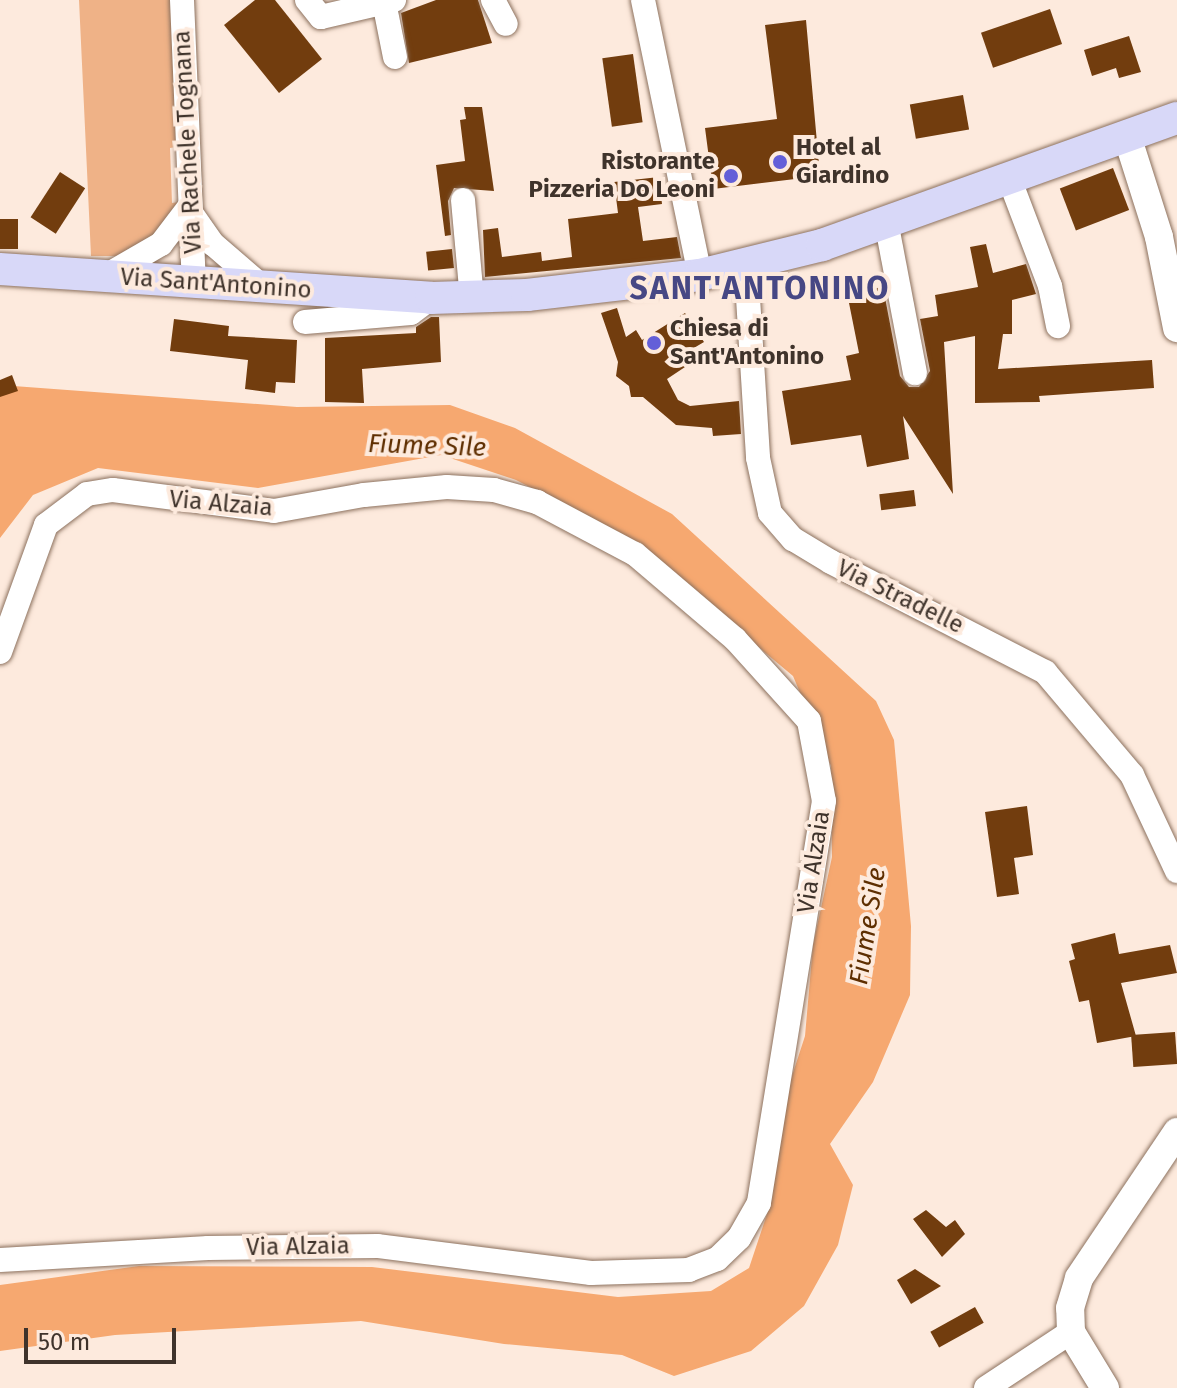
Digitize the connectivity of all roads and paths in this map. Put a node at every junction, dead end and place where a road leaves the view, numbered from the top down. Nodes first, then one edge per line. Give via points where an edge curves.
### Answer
1 (182, 0) edge
2 (307, 0) edge
3 (493, 0) edge
4 (643, 0) edge
5 (389, 1) edge
6 (506, 24) dead end
7 (395, 57) dead end
8 (1177, 118) edge
9 (1127, 136) junction
10 (1009, 178) junction
11 (463, 200) dead end
12 (190, 210) junction
13 (886, 221) junction
14 (746, 266) junction
15 (0, 269) edge
16 (700, 275) junction
17 (104, 277) junction
18 (194, 283) junction
19 (264, 288) junction
20 (431, 298) junction
21 (472, 298) junction
22 (305, 322) dead end
23 (1058, 326) dead end
24 (1177, 328) edge
25 (915, 373) dead end
26 (0, 652) edge
27 (1177, 871) edge
28 (1177, 1132) edge
29 (0, 1260) edge
30 (1071, 1332) junction
31 (986, 1388) edge
32 (1105, 1388) edge

1 - 12 street, Via Rachele Tognana
2 - 5 street via 321,17
3 - 6 street
4 - 16 street
5 - 7 street
8 - 9 main road, Via Sant'Antonino
9 - 10 main road, Via Sant'Antonino
9 - 24 street via 1159,237
10 - 13 main road, Via Sant'Antonino
10 - 23 street via 1050,286
11 - 21 street
12 - 17 street via 161,244
12 - 18 street, Via Rachele Tognana
12 - 19 street via 213,244
13 - 14 main road, Via Sant'Antonino
13 - 25 street
14 - 16 main road, Via Sant'Antonino
14 - 27 street, Via Stradelle via 758,458 770,513 793,539 831,562 1045,672 1132,775
15 - 17 main road, Via Sant'Antonino
16 - 21 main road, Via Sant'Antonino
17 - 18 main road, Via Sant'Antonino
18 - 19 main road, Via Sant'Antonino
19 - 20 main road, Via Sant'Antonino
20 - 21 main road, Via Sant'Antonino
20 - 22 street, Via Sant'Antonino via 411,313
26 - 29 street, Via Alzaia via 46,525 87,494 113,490 274,511 392,492 494,490 537,502 635,554 735,639 809,721 824,801 759,1203 739,1238 717,1259 689,1270 591,1273 377,1246 208,1248
28 - 30 street via 1079,1278 1070,1308
30 - 31 street
30 - 32 street

